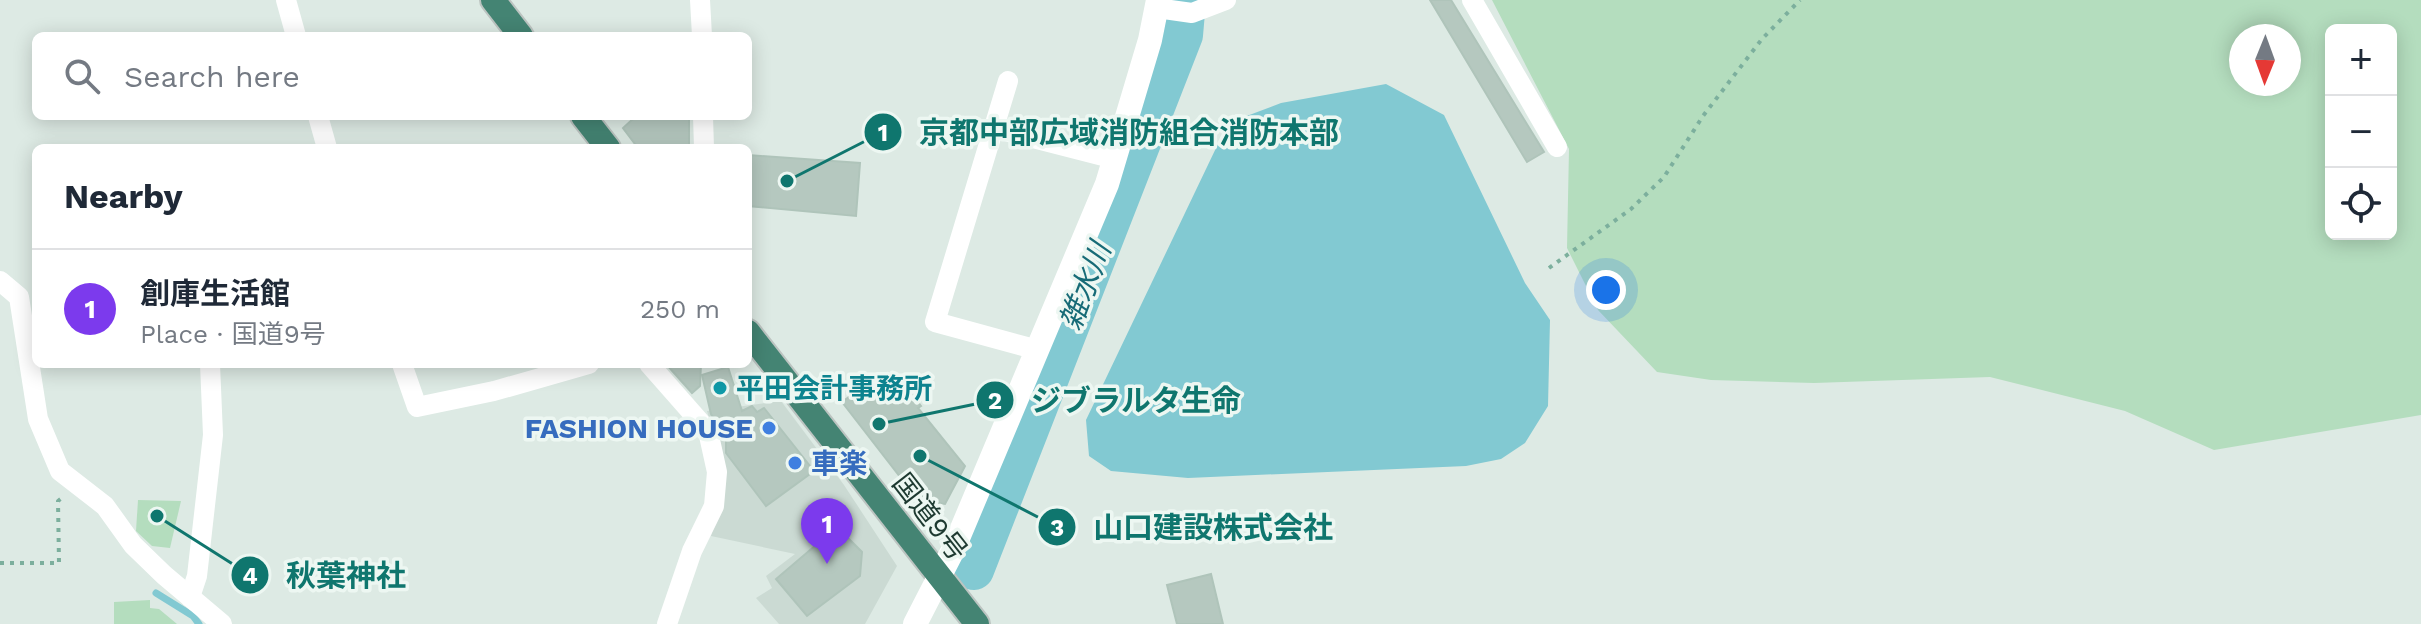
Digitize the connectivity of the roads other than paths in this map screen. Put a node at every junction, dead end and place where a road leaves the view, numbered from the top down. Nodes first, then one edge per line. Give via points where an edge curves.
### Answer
1 (286, 0) edge
2 (493, 0) edge
3 (700, 0) edge
4 (1226, 0) edge
5 (1472, 0) edge
6 (1157, 4) edge
7 (295, 32) edge
8 (518, 32) edge
9 (702, 32) edge
10 (1008, 81) dead end
11 (319, 120) edge
12 (586, 120) edge
13 (703, 120) edge
14 (994, 128) junction
15 (326, 144) edge
16 (603, 144) edge
17 (704, 144) edge
18 (1557, 147) dead end
19 (1115, 159) junction
20 (0, 281) edge
21 (752, 337) edge
22 (1038, 350) junction
23 (210, 368) edge
24 (403, 368) edge
25 (558, 368) edge
26 (653, 368) edge
27 (528, 372) edge
28 (940, 579) junction
29 (190, 597) junction
30 (217, 622) edge
31 (667, 624) edge
32 (915, 624) edge
33 (977, 624) edge

1 - 7 street
2 - 8 highway
3 - 9 street
4 - 6 street via 1192,13
5 - 18 street
6 - 19 street
10 - 14 street
11 - 15 street
12 - 16 highway
13 - 17 street
14 - 19 street
14 - 22 street via 935,322
19 - 22 street
20 - 29 street via 19,297 38,419 60,471 105,506 133,545
21 - 28 highway, 国道9号
22 - 28 street
23 - 29 street via 213,435
24 - 27 street via 417,407
25 - 27 street
26 - 31 street via 708,431 717,472 714,506
28 - 32 street
28 - 33 highway, 国道9号
29 - 30 street

